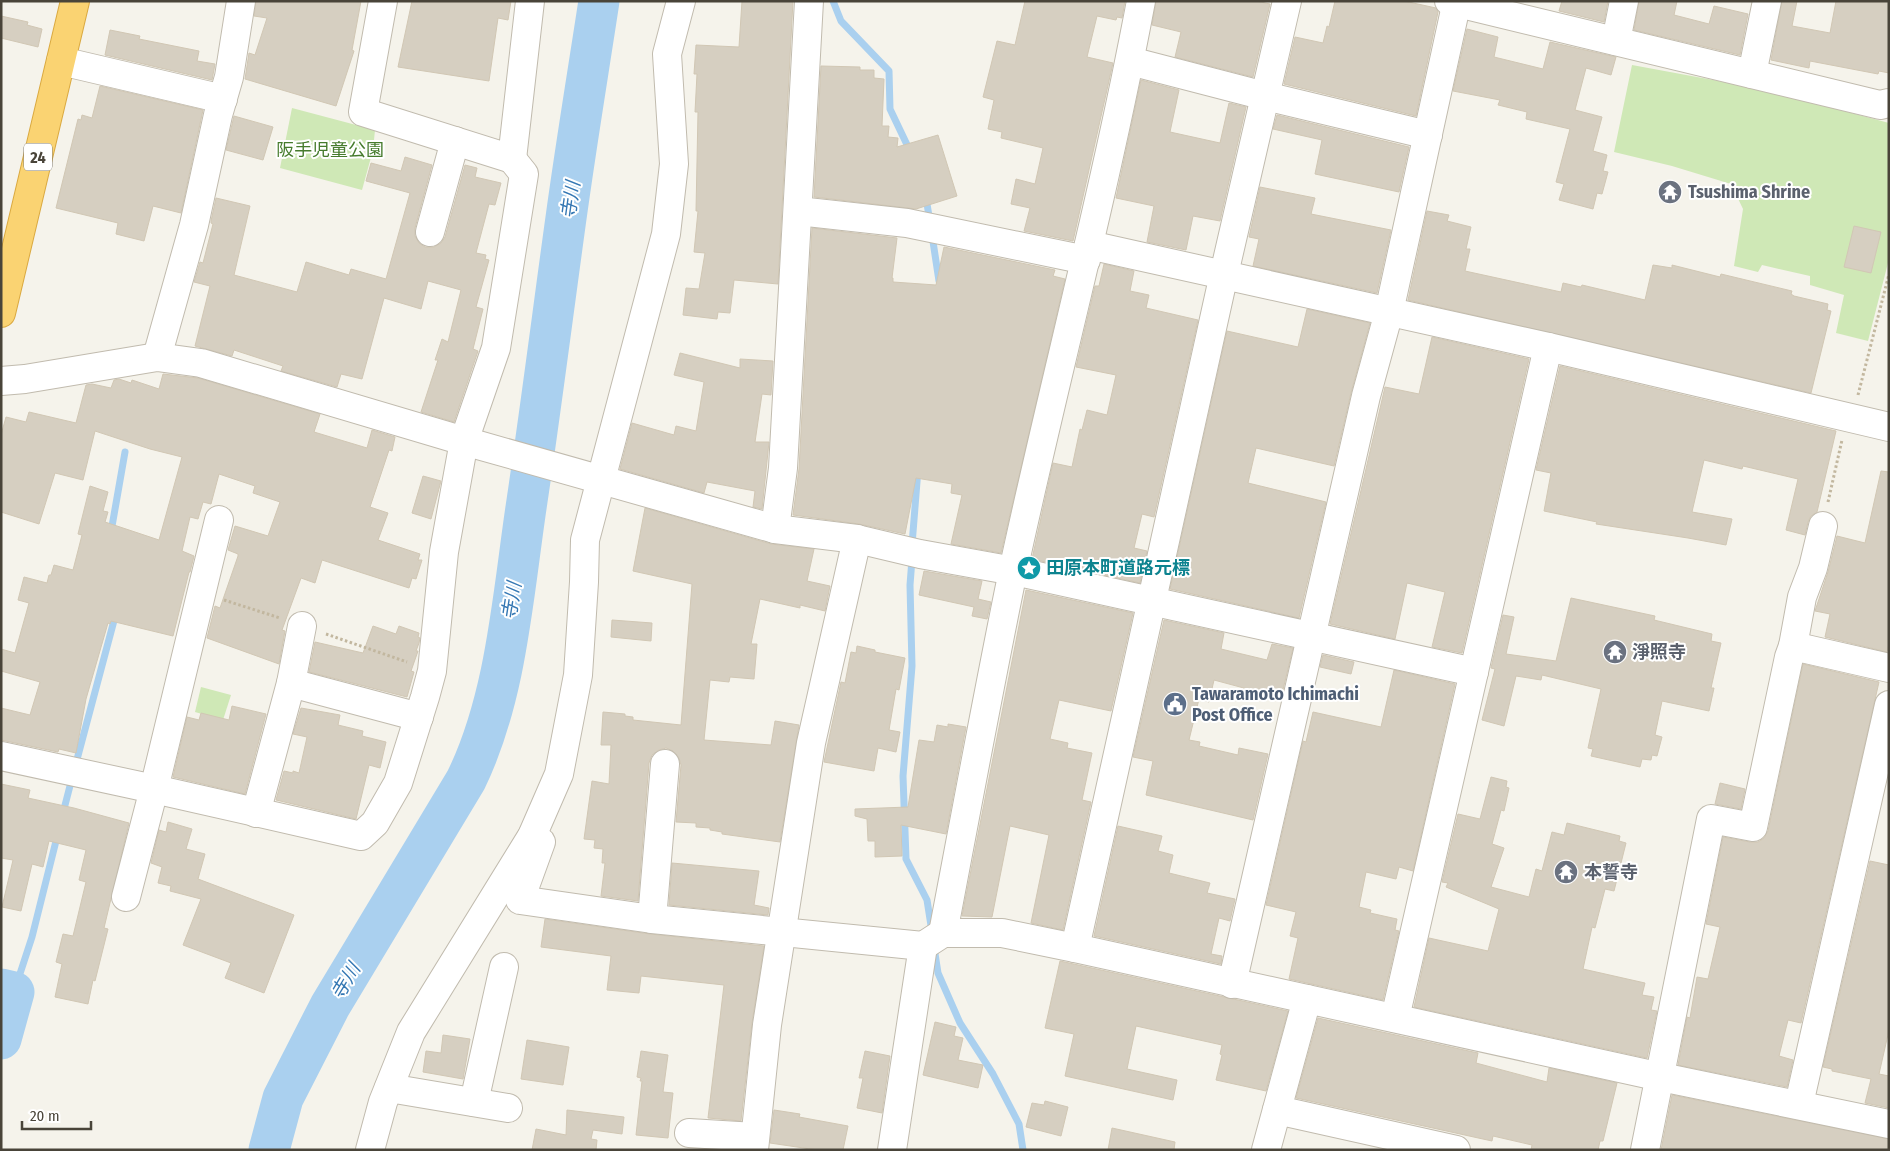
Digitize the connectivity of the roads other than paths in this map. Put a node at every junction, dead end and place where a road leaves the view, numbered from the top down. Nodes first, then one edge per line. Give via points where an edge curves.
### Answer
1 (75, 1) edge
2 (241, 1) edge
3 (383, 1) edge
4 (530, 1) edge
5 (809, 1) edge
6 (1141, 1) edge
7 (1287, 1) edge
8 (1624, 1) edge
9 (1767, 1) edge
10 (681, 2) edge
11 (1454, 2) edge
12 (1616, 42) junction
13 (1130, 61) junction
14 (61, 62) junction
15 (1752, 74) junction
16 (1265, 96) junction
17 (223, 99) junction
18 (1889, 102) edge
19 (1428, 135) junction
20 (455, 141) junction
21 (512, 159) junction
22 (798, 212) junction
23 (430, 232) dead end
24 (1088, 252) junction
25 (1224, 274) junction
26 (1389, 312) junction
27 (1, 313) edge
28 (1548, 347) junction
29 (157, 357) junction
30 (1, 380) edge
31 (1889, 428) edge
32 (467, 442) junction
33 (597, 479) junction
34 (219, 520) dead end
35 (1823, 526) road end
36 (775, 529) junction
37 (857, 539) junction
38 (1014, 571) junction
39 (1152, 601) junction
40 (302, 626) dead end
41 (1311, 637) junction
42 (1793, 646) junction
43 (1889, 668) edge
44 (1474, 672) junction
45 (291, 683) junction
46 (1889, 705) edge
47 (419, 717) junction
48 (1, 756) edge
49 (665, 764) dead end
50 (154, 789) junction
51 (256, 813) junction
52 (532, 836) junction
53 (126, 897) dead end
54 (652, 919) junction
55 (781, 931) junction
56 (933, 939) junction
57 (1075, 948) junction
58 (504, 968) dead end
59 (1232, 984) junction
60 (1307, 999) junction
61 (1395, 1018) junction
62 (1661, 1077) junction
63 (389, 1088) junction
64 (474, 1102) junction
65 (1799, 1104) junction
66 (508, 1108) dead end
67 (1277, 1110) junction
68 (1889, 1124) edge
69 (689, 1133) dead end
70 (755, 1143) edge
71 (370, 1150) edge
72 (892, 1150) edge
73 (1266, 1150) edge
74 (1456, 1150) edge
75 (1645, 1150) edge

1 - 14 highway, 24
2 - 17 street
3 - 20 street via 363,112
4 - 21 street
5 - 22 street
6 - 13 street
7 - 16 street
8 - 12 street
9 - 15 street
10 - 33 street via 667,54 674,164 666,234
11 - 12 street
11 - 19 street
12 - 15 street
13 - 16 street
13 - 24 street
14 - 17 street
14 - 27 highway, 24
15 - 18 street via 1880,105
16 - 19 street
16 - 25 street
17 - 29 street via 194,224
19 - 26 street
20 - 21 street
20 - 23 street
21 - 32 street via 524,174 496,348
22 - 24 street via 907,223
22 - 36 street via 783,468
24 - 25 street
24 - 38 street
25 - 26 street
25 - 39 street
26 - 28 street
26 - 41 street via 1366,396
28 - 31 street
28 - 44 street
29 - 30 street via 25,379
29 - 32 street via 201,363
32 - 33 street
32 - 47 street via 444,552 432,671
33 - 36 street
33 - 52 street via 585,540 578,675 559,774
34 - 50 street
35 - 42 street via 1802,596
36 - 37 street
37 - 38 street
37 - 55 street via 811,743
38 - 39 street
38 - 56 street
39 - 41 street
39 - 57 street
40 - 45 street
41 - 44 street
41 - 59 street
42 - 43 street
42 - 62 street via 1753,827 1711,819
44 - 61 street
45 - 47 street
45 - 51 street
46 - 65 street
47 - 51 street via 398,783 376,823 361,836
48 - 50 street
49 - 54 street
50 - 51 street
50 - 53 street
52 - 54 street via 541,842 520,900
52 - 63 street via 411,1032
54 - 55 street
55 - 56 street
55 - 70 street
56 - 57 street via 1002,933
56 - 72 street
57 - 59 street
58 - 64 street
59 - 60 street
60 - 61 street
60 - 67 street
61 - 62 street
62 - 65 street
62 - 75 street
63 - 64 street
63 - 71 street
64 - 66 street
65 - 68 street
67 - 73 street
67 - 74 street
69 - 70 street

